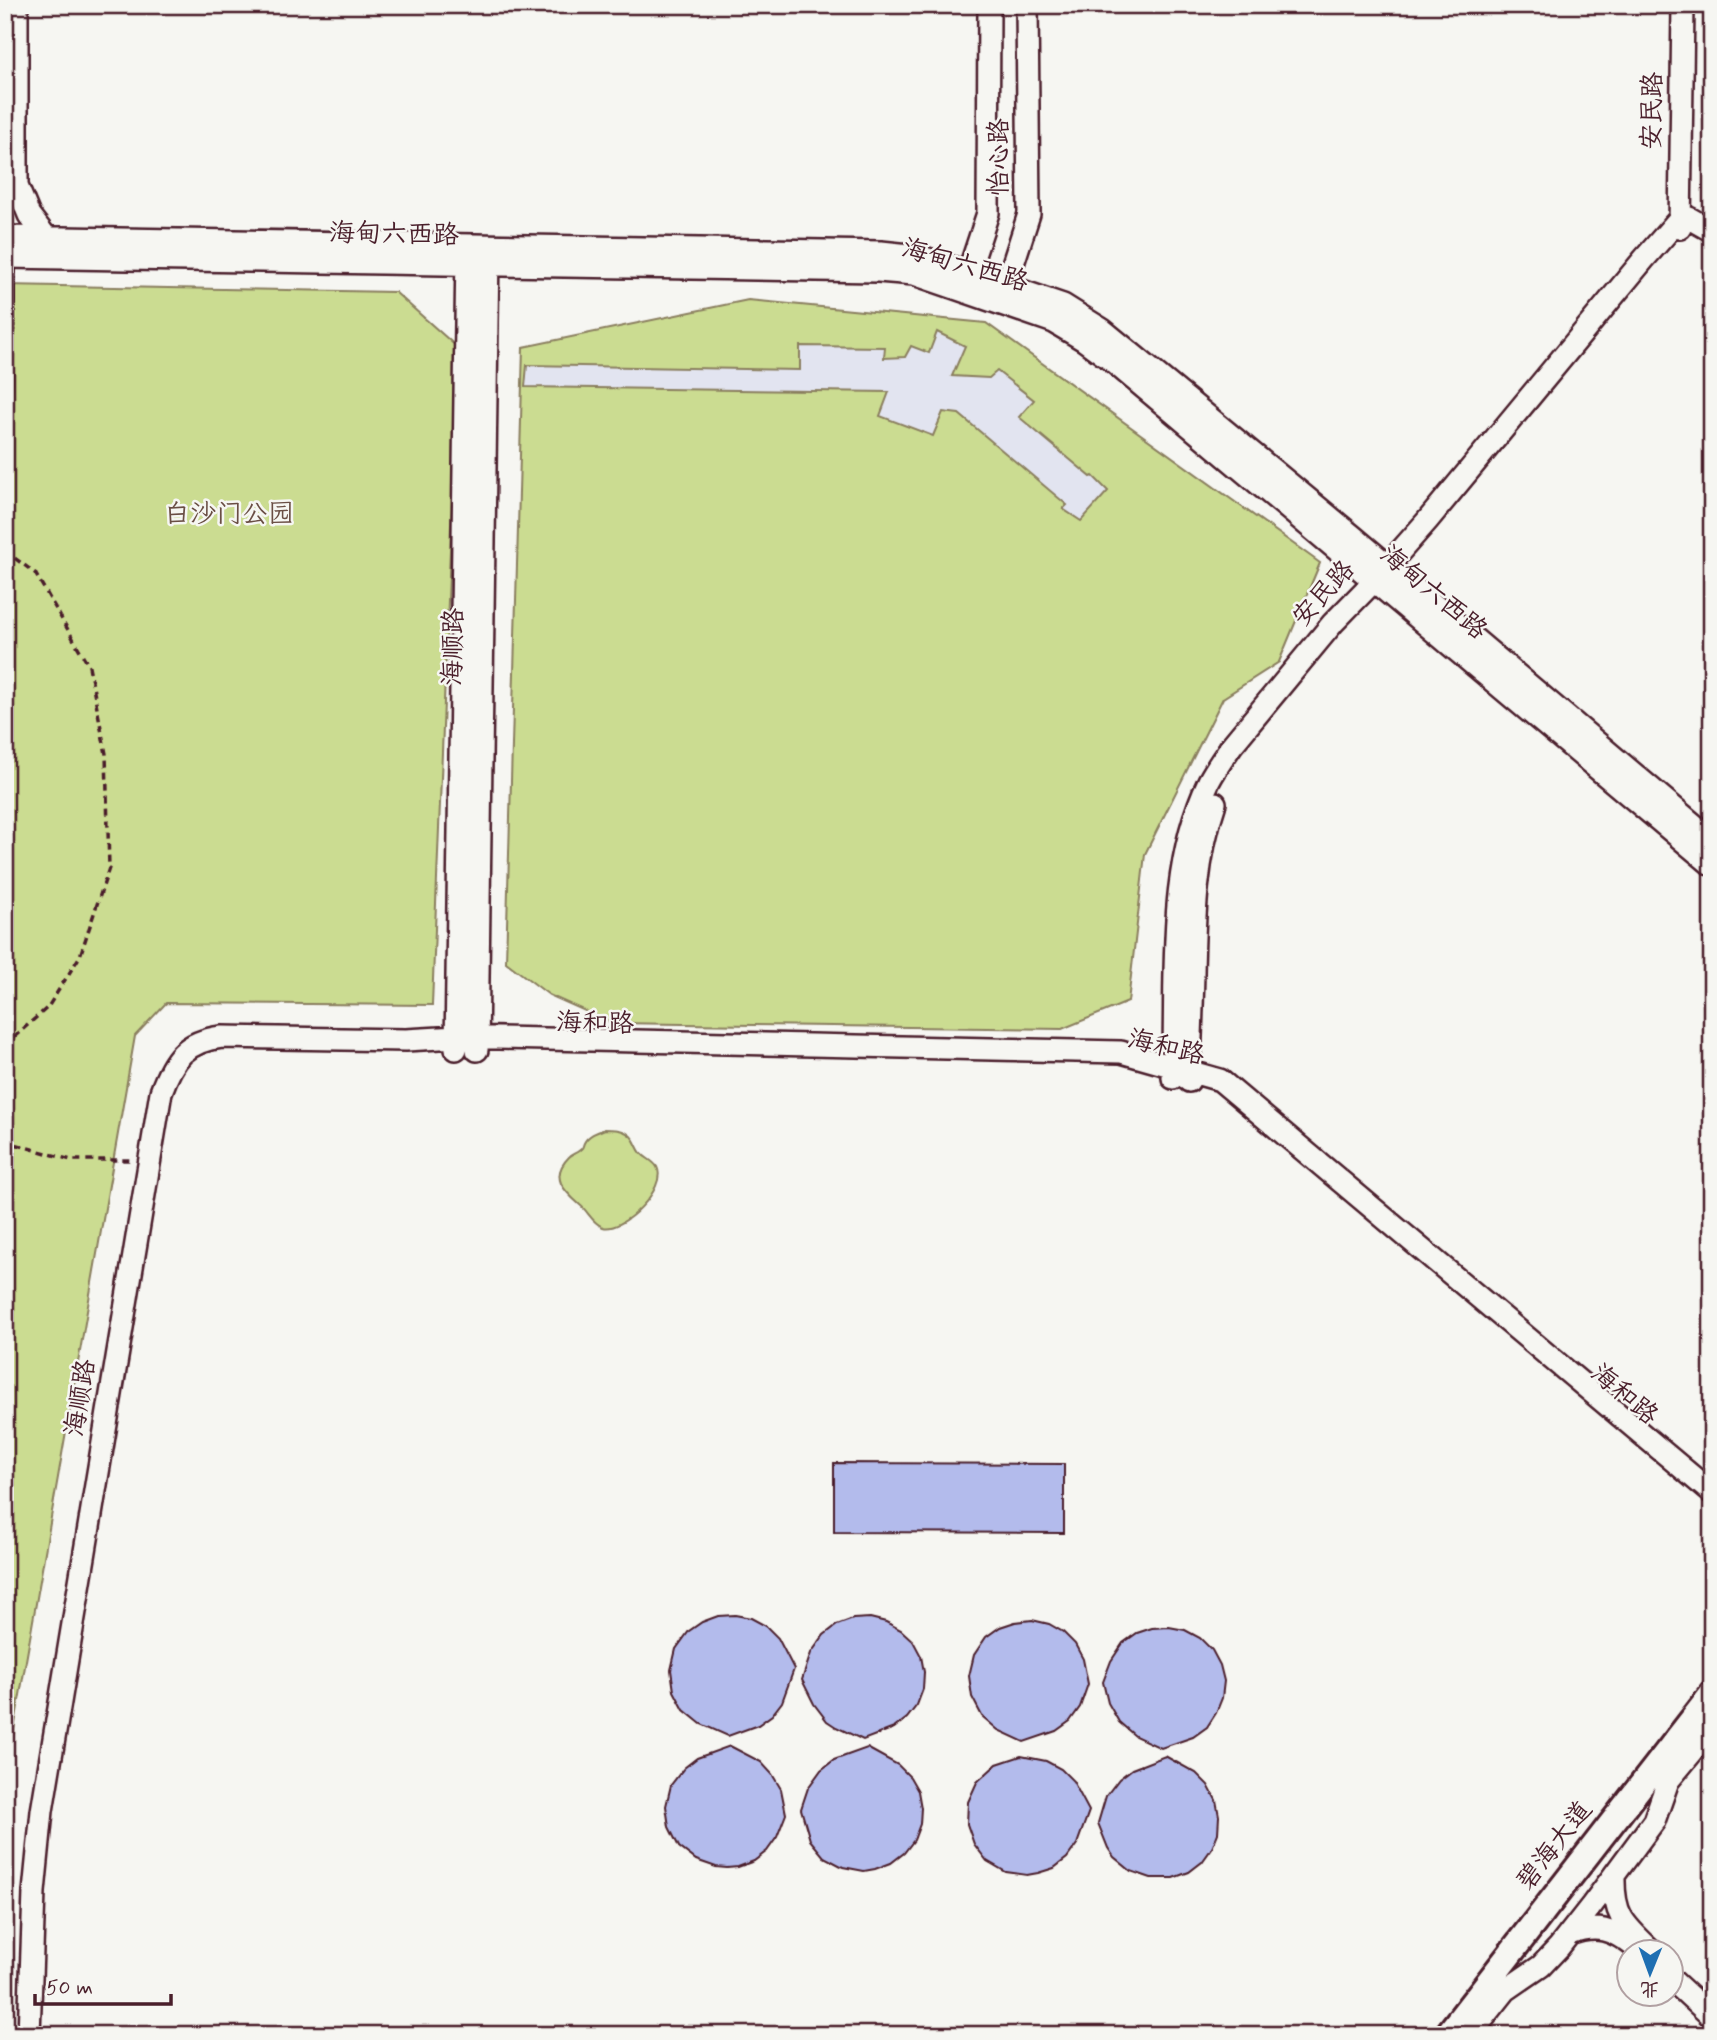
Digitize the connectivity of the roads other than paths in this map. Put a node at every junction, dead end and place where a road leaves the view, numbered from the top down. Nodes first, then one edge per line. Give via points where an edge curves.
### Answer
1 (6, 5) edge
2 (17, 5) edge
3 (989, 5) edge
4 (1027, 5) edge
5 (1683, 5) edge
6 (1693, 5) edge
7 (5, 191) edge
8 (1685, 223) junction
9 (1712, 231) edge
10 (47, 237) junction
11 (1712, 238) edge
12 (8, 247) edge
13 (477, 254) junction
14 (965, 281) junction
15 (1003, 294) junction
16 (5, 436) edge
17 (1384, 576) junction
18 (1712, 840) edge
19 (1712, 865) edge
20 (467, 1043) junction
21 (1181, 1075) junction
22 (1712, 1493) edge
23 (1712, 1505) edge
24 (1712, 1694) edge
25 (1712, 1709) edge
26 (1712, 1717) edge
27 (1614, 1876) junction
28 (1569, 1934) junction
29 (1621, 1938) edge
30 (1639, 1938) edge
31 (1686, 1984) edge
32 (1686, 1994) edge
33 (1712, 2007) edge
34 (1712, 2017) edge
35 (29, 2035) edge
36 (38, 2035) edge
37 (1447, 2035) edge
38 (1460, 2035) edge
39 (1467, 2035) edge

1 - 7 street
2 - 10 street via 17,186
3 - 14 street, 怡心路 via 988,213
4 - 15 street, 怡心路 via 1028,214
5 - 8 street, 安民路
6 - 8 street, 安民路
8 - 9 street
8 - 11 street
8 - 17 street, 安民路
10 - 12 street, 海甸六西路
10 - 13 street, 海甸六西路
12 - 13 street, 海甸六西路
12 - 16 lane
13 - 14 street, 海甸六西路 via 881,252 919,256
13 - 20 street, 海顺路
14 - 15 street, 海甸六西路
15 - 17 street, 海甸六西路 via 1102,353
17 - 18 street, 海甸六西路
17 - 19 street, 海甸六西路
17 - 21 street, 安民路 via 1323,635 1209,781 1191,829 1181,876 1177,932
20 - 21 street, 海和路 via 1121,1052
20 - 35 street, 海顺路 via 212,1038 183,1051 167,1075 42,1811
20 - 36 street, 海顺路 via 222,1046 193,1056 178,1076 149,1221 51,1811 42,1900
21 - 22 street, 海和路 via 1220,1080
21 - 23 street, 海和路 via 1214,1088
24 - 37 main road, 碧海大道
25 - 38 main road, 碧海大道
26 - 27 street via 1693,1751 1668,1781 1654,1821
27 - 28 street
27 - 30 street via 1619,1914
28 - 29 street via 1610,1930
28 - 39 street via 1541,1966 1506,1990
31 - 33 street
32 - 34 street

